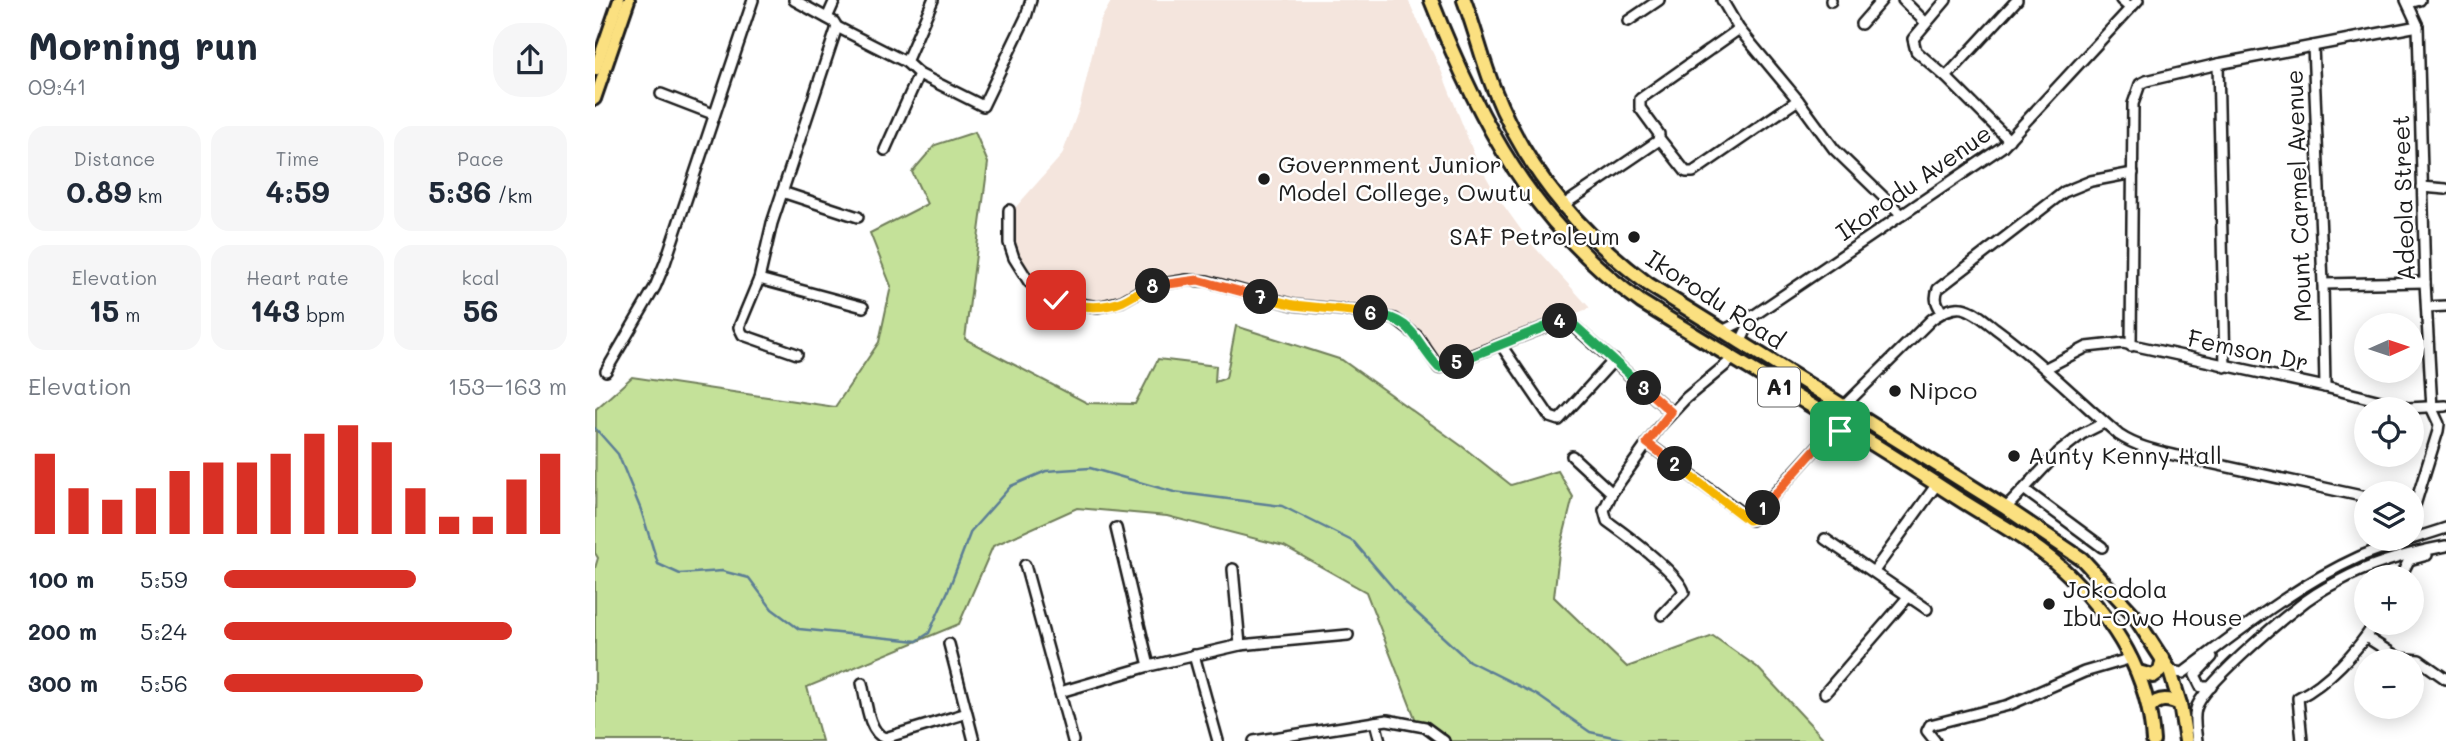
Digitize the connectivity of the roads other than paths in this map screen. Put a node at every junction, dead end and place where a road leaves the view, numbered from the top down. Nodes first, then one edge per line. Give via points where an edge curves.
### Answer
1 (619, 0) edge
2 (629, 0) edge
3 (753, 0) edge
4 (794, 0) edge
5 (835, 0) edge
6 (933, 0) edge
7 (1031, 0) edge
8 (1431, 0) edge
9 (1464, 0) edge
10 (1659, 0) edge
11 (1722, 0) edge
12 (1882, 0) edge
13 (1903, 0) edge
14 (1946, 0) edge
15 (2017, 0) edge
16 (2121, 0) edge
17 (2138, 0) edge
18 (2420, 0) edge
19 (2408, 2) edge
20 (2130, 8) junction
21 (827, 18) junction
22 (1628, 21) dead end
23 (1926, 23) junction
24 (1861, 24) dead end
25 (2418, 26) junction
26 (837, 27) junction
27 (1739, 29) junction
28 (2313, 46) junction
29 (907, 62) junction
30 (2218, 64) junction
31 (595, 70) edge
32 (919, 74) junction
33 (1947, 78) junction
34 (661, 94) dead end
35 (595, 99) edge
36 (1798, 100) junction
37 (713, 114) junction
38 (1659, 138) junction
39 (2009, 140) junction
40 (885, 150) dead end
41 (2133, 173) junction
42 (2422, 187) junction
43 (2446, 189) edge
44 (782, 192) junction
45 (1562, 206) junction
46 (1009, 210) dead end
47 (1902, 215) junction
48 (858, 216) dead end
49 (759, 279) junction
50 (2425, 282) junction
51 (2323, 284) junction
52 (2446, 306) edge
53 (863, 307) dead end
54 (2427, 307) junction
55 (1942, 312) junction
56 (1752, 316) junction
57 (1722, 331) junction
58 (1740, 343) junction
59 (1501, 345) junction
60 (2131, 345) junction
61 (797, 354) dead end
62 (1734, 358) junction
63 (1614, 360) junction
64 (2225, 367) junction
65 (2046, 368) junction
66 (605, 372) dead end
67 (2325, 387) junction
68 (2446, 406) edge
69 (1843, 407) junction
70 (2432, 409) junction
71 (1671, 412) junction
72 (2104, 423) junction
73 (1845, 426) junction
74 (1647, 443) junction
75 (1572, 456) dead end
76 (2423, 481) edge
77 (1937, 484) junction
78 (2025, 490) junction
79 (1612, 493) junction
80 (2354, 494) edge
81 (2006, 508) junction
82 (1116, 528) dead end
83 (2446, 528) edge
84 (2424, 535) edge
85 (1825, 539) dead end
86 (2102, 547) dead end
87 (2446, 547) edge
88 (2373, 551) edge
89 (2446, 552) edge
90 (2408, 557) junction
91 (1025, 565) dead end
92 (2405, 565) edge
93 (1233, 569) dead end
94 (1874, 571) junction
95 (1908, 597) junction
96 (1927, 609) dead end
97 (1662, 615) dead end
98 (2244, 628) junction
99 (1349, 635) dead end
100 (2366, 637) joint
101 (949, 643) dead end
102 (1240, 645) junction
103 (1194, 655) junction
104 (2132, 658) junction
105 (2163, 658) junction
106 (1149, 666) junction
107 (2170, 671) junction
108 (2138, 672) junction
109 (2446, 679) edge
110 (862, 683) dead end
111 (2211, 687) junction
112 (1060, 692) junction
113 (1825, 693) dead end
114 (2180, 704) junction
115 (2150, 708) junction
116 (967, 713) junction
117 (1375, 722) junction
118 (1285, 738) edge
119 (879, 739) edge
120 (974, 741) edge
121 (1073, 741) edge
122 (1217, 741) edge
123 (1254, 741) edge
124 (1380, 741) edge
125 (1444, 741) edge
126 (1935, 741) edge
127 (2153, 741) edge
128 (2186, 741) edge
129 (2197, 741) edge
130 (2302, 741) edge

1 - 31 main road
2 - 35 main road
3 - 37 street
4 - 21 street
5 - 21 street
6 - 29 street
7 - 32 street via 983,106
8 - 62 highway, Ikorodu Road / A1 via 1501,148 1548,217 1618,285
9 - 45 highway, Ikorodu Road / A1 via 1505,114
10 - 22 street
11 - 27 street
12 - 24 street
13 - 23 street
14 - 23 street
15 - 33 street
16 - 20 street
17 - 20 street, Ikorodu Avenue
18 - 19 street
19 - 25 street, Adeola Street
20 - 39 street, Ikorodu Avenue
21 - 26 street
23 - 33 street via 1913,39 1916,51
25 - 28 street
25 - 42 street, Adeola Street
26 - 29 street
26 - 44 street
27 - 36 street
27 - 38 street via 1640,99 1640,107
28 - 30 street
28 - 51 street, Mount Carmel Avenue
29 - 32 street
30 - 41 street via 2140,84 2133,104
30 - 64 street
32 - 40 street
33 - 39 street
34 - 37 street
36 - 38 street via 1693,172 1686,172
36 - 47 street via 1833,149
37 - 66 street via 655,287
38 - 45 street
39 - 47 street, Ikorodu Avenue
41 - 55 street via 2064,192 1938,289 1935,296
41 - 60 street
42 - 43 street
42 - 50 street, Adeola Street
44 - 48 street
44 - 49 street
45 - 57 highway, Ikorodu Road / A1 via 1622,264
46 - 59 street via 1009,243 1022,271 1036,289 1065,303 1098,307 1145,288 1198,280 1294,305 1395,319 1417,336 1439,368
47 - 56 street, Ikorodu Avenue
49 - 53 street
49 - 61 street via 740,332
50 - 51 street
50 - 54 street, Adeola Street
51 - 67 street, Mount Carmel Avenue
52 - 54 street
54 - 70 street, Adeola Street
55 - 65 street via 1962,307 1969,310
55 - 69 street via 1918,330
56 - 57 street, Ikorodu Avenue
56 - 58 street
57 - 58 highway, Ikorodu Road / A1
58 - 69 highway, Ikorodu Road / A1
59 - 63 street via 1566,319
59 - 63 street via 1556,420
60 - 64 street, Femson Dr
60 - 65 street, Femson Dr via 2087,347
62 - 71 street
62 - 73 highway, Ikorodu Road / A1
63 - 71 street
64 - 67 street, Femson Dr
65 - 72 street
67 - 70 street, Femson Dr via 2408,408
68 - 70 street, Femson Dr
69 - 81 highway, Ikorodu Road / A1
70 - 76 street, Adeola Street via 2438,432
71 - 74 street
72 - 78 street via 2070,443
72 - 80 street via 2147,449
73 - 74 street via 1828,435 1751,520
73 - 77 highway, Ikorodu Road / A1
74 - 79 street
75 - 79 street
77 - 94 street
77 - 104 highway, Ikorodu Road / A1 via 2067,573
78 - 81 street
78 - 86 street
79 - 97 street via 1604,509 1607,520 1663,566 1683,589
81 - 105 highway, Ikorodu Road / A1 via 2096,572
82 - 106 street
83 - 84 street
85 - 94 street
87 - 90 street
88 - 98 street via 2342,565
89 - 90 street
90 - 92 street
90 - 111 street via 2340,580 2299,606
91 - 112 street
93 - 102 street
94 - 95 street
95 - 96 street
95 - 113 street
98 - 107 street via 2183,673
98 - 111 street via 2196,672 2201,687
99 - 102 street
100 - 109 street via 2399,658 2419,660
100 - 130 street via 2334,671 2298,698
101 - 116 street
102 - 103 street
103 - 106 street
103 - 122 street
104 - 108 highway, Ikorodu Road / A1
104 - 126 street via 2084,672 2009,705 1930,725 1927,731
105 - 107 highway, Ikorodu Road / A1
105 - 108 highway via 2160,671 2153,676
106 - 112 street
107 - 114 highway, Ikorodu Road / A1
108 - 115 highway, Ikorodu Road / A1
110 - 119 street
111 - 129 street via 2196,708
112 - 121 street
114 - 115 highway via 2161,700
114 - 128 highway, Ikorodu Road / A1
115 - 127 highway, Ikorodu Road / A1
116 - 119 street
116 - 120 street
117 - 118 street
117 - 124 street
117 - 125 street via 1425,727
118 - 123 street

